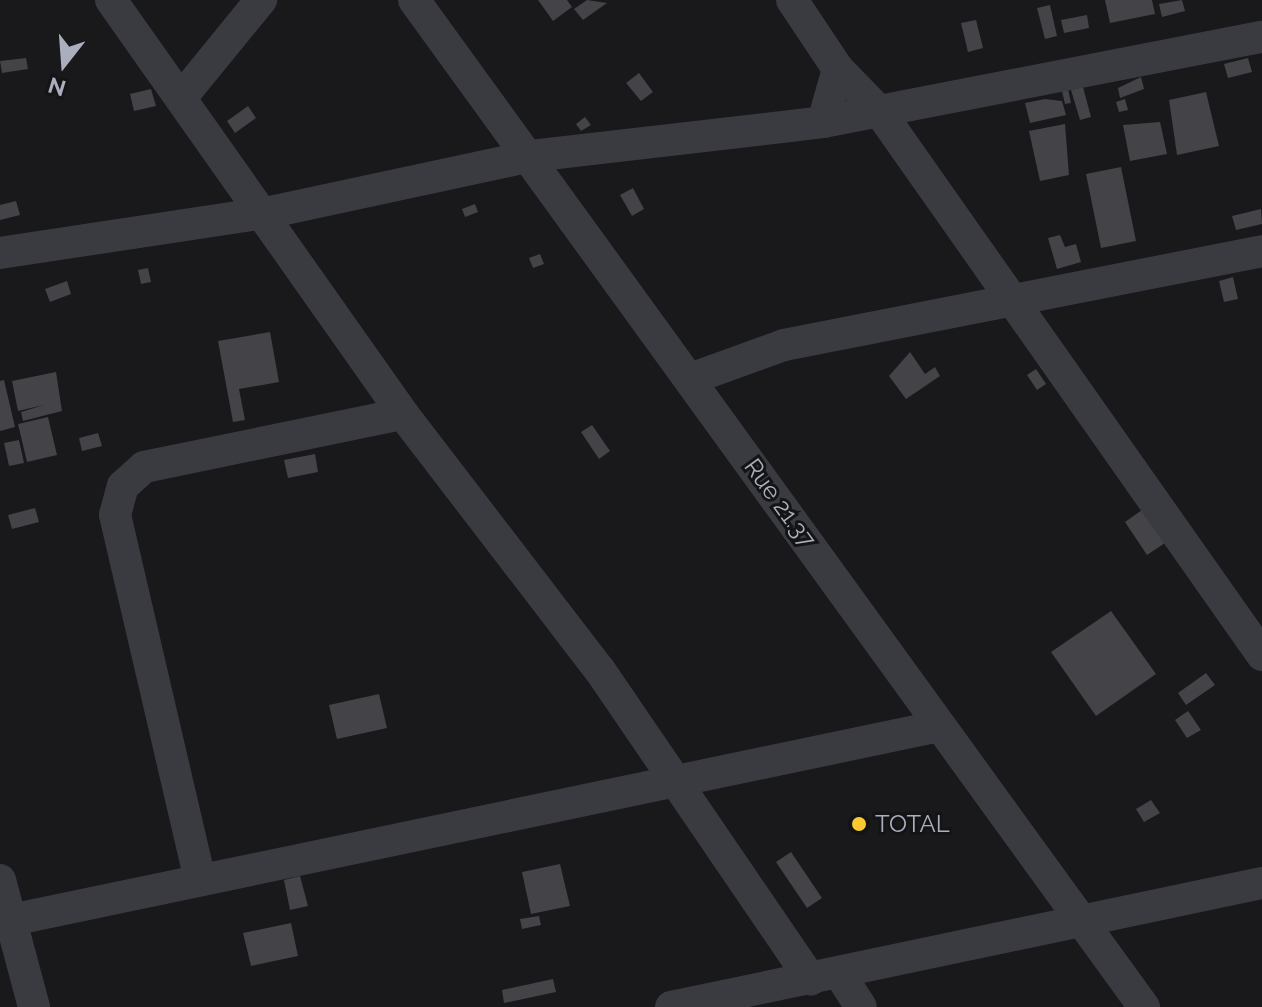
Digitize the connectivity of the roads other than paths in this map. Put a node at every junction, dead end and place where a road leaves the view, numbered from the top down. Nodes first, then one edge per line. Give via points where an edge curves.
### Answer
1 (111, 0) edge
2 (261, 0) edge
3 (414, 0) edge
4 (792, 0) edge
5 (1262, 37) edge
6 (838, 69) junction
7 (181, 98) junction
8 (880, 112) junction
9 (823, 122) junction
10 (531, 156) junction
11 (266, 213) junction
12 (1262, 251) edge
13 (0, 253) edge
14 (1005, 300) junction
15 (690, 379) junction
16 (403, 414) junction
17 (1262, 655) edge
18 (940, 726) junction
19 (675, 781) junction
20 (0, 880) edge
21 (200, 880) junction
22 (1262, 883) edge
23 (1083, 919) junction
24 (11, 920) junction
25 (825, 976) junction
26 (34, 1007) edge
27 (671, 1007) edge
28 (861, 1007) edge
29 (1144, 1007) edge

1 - 7 street
2 - 7 street
3 - 10 street, Rue 21.37
4 - 6 street
5 - 8 street
6 - 8 street
6 - 9 street
7 - 11 street
8 - 9 street
8 - 14 street
9 - 10 street
10 - 11 street
10 - 15 street, Rue 21.37
11 - 13 street
11 - 16 street
12 - 14 street
14 - 15 street via 784,345
14 - 17 street
15 - 18 street, Rue 21.37
16 - 19 street via 599,669
16 - 21 street via 144,467 123,486 115,515
18 - 19 street
18 - 23 street, Rue 21.37
19 - 21 street
19 - 25 street
20 - 24 street
21 - 24 street
22 - 23 street
23 - 25 street
23 - 29 street, Rue 21.37
24 - 26 street
25 - 27 street
25 - 28 street

